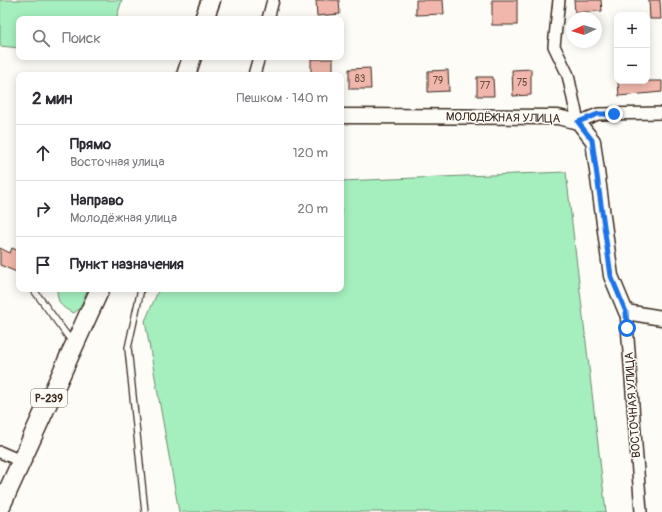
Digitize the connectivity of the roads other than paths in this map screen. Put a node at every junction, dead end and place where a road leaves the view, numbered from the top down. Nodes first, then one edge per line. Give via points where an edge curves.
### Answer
1 (211, 0) edge
2 (273, 0) edge
3 (559, 0) edge
4 (205, 16) edge
5 (269, 16) edge
6 (191, 60) edge
7 (258, 60) edge
8 (187, 72) edge
9 (255, 72) edge
10 (662, 113) edge
11 (344, 116) edge
12 (578, 122) junction
13 (35, 292) edge
14 (99, 292) edge
15 (140, 292) edge
16 (626, 312) junction
17 (662, 318) edge
18 (74, 344) junction
19 (0, 452) edge
20 (21, 461) junction
21 (0, 508) edge
22 (145, 512) edge
23 (641, 512) edge

1 - 4 highway
2 - 5 street
3 - 12 street, ВОСТОЧНАЯ УЛИЦА via 554,46 568,75
6 - 8 highway
7 - 9 street
10 - 12 street via 598,114
11 - 12 street, МОЛОДЁЖНАЯ УЛИЦА via 558,117
12 - 16 street, ВОСТОЧНАЯ УЛИЦА via 592,140 611,276
13 - 18 lane
14 - 18 highway, Р-239
15 - 22 lane via 128,348
16 - 17 street
16 - 23 street, ВОСТОЧНАЯ УЛИЦА
18 - 20 highway, Р-239
19 - 20 street
20 - 21 highway, Р-239

